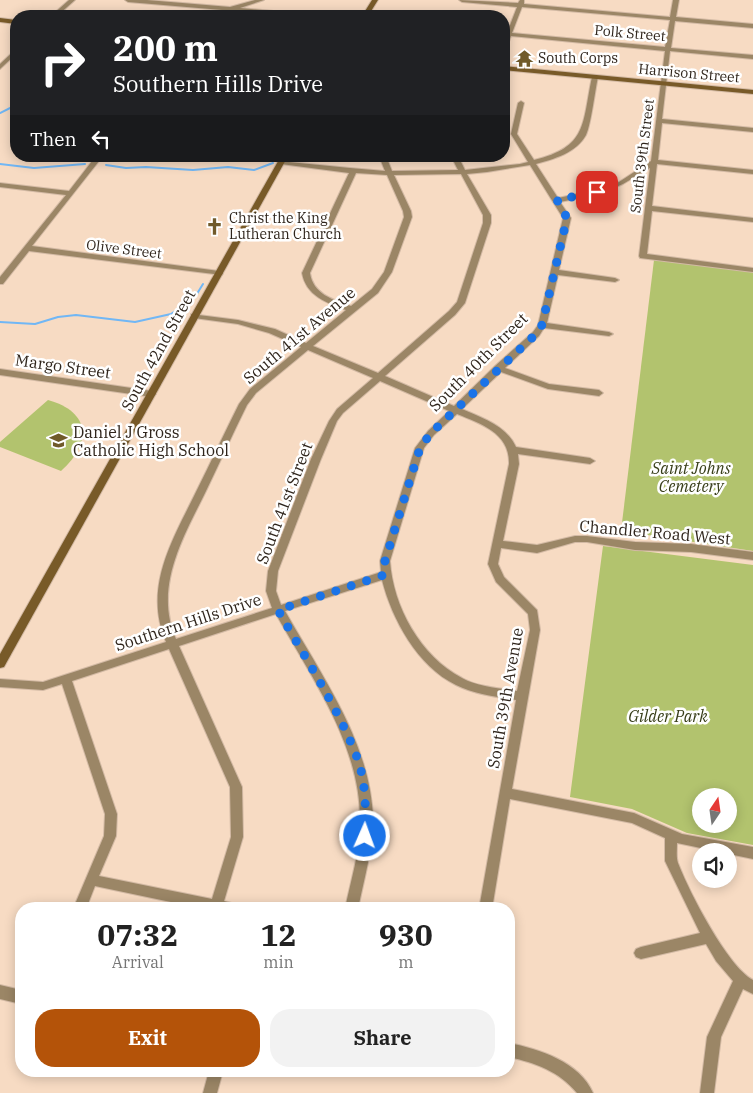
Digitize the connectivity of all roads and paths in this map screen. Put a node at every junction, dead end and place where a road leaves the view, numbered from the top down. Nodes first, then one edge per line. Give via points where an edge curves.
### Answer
1 (72, 0) edge
2 (128, 0) edge
3 (261, 0) edge
4 (462, 0) edge
5 (676, 0) edge
6 (521, 3) edge
7 (230, 9) junction
8 (61, 10) edge
9 (227, 10) edge
10 (241, 10) edge
11 (673, 19) junction
12 (510, 26) edge
13 (753, 26) edge
14 (510, 34) edge
15 (668, 49) junction
16 (753, 57) edge
17 (0, 58) edge
18 (9, 58) joint
19 (0, 67) edge
20 (510, 69) edge
21 (595, 77) junction
22 (663, 83) junction
23 (753, 92) edge
24 (521, 103) dead end
25 (659, 121) junction
26 (753, 130) edge
27 (95, 162) edge
28 (281, 162) edge
29 (302, 162) edge
30 (384, 162) edge
31 (457, 162) edge
32 (654, 162) junction
33 (534, 163) junction
34 (353, 170) junction
35 (463, 172) junction
36 (753, 172) edge
37 (389, 173) junction
38 (0, 185) edge
39 (70, 193) junction
40 (557, 200) junction
41 (648, 208) junction
42 (753, 220) edge
43 (27, 248) junction
44 (753, 270) edge
45 (555, 272) junction
46 (219, 273) junction
47 (615, 280) dead end
48 (0, 282) edge
49 (353, 310) junction
50 (194, 316) junction
51 (542, 325) junction
52 (609, 334) dead end
53 (307, 347) junction
54 (498, 368) junction
55 (0, 372) edge
56 (379, 377) junction
57 (599, 393) dead end
58 (152, 394) junction
59 (455, 410) junction
60 (513, 450) junction
61 (590, 460) dead end
62 (496, 544) junction
63 (753, 556) edge
64 (384, 575) junction
65 (278, 610) junction
66 (173, 644) junction
67 (0, 664) edge
68 (66, 679) junction
69 (0, 683) edge
70 (522, 696) junction
71 (506, 793) junction
72 (671, 835) junction
73 (753, 853) edge
74 (92, 880) junction
75 (82, 902) edge
76 (201, 902) edge
77 (217, 902) edge
78 (351, 902) edge
79 (486, 902) edge
80 (709, 937) junction
81 (641, 953) dead end
82 (740, 980) junction
83 (753, 987) edge
84 (0, 992) edge
85 (15, 996) edge
86 (515, 1051) edge
87 (214, 1077) edge
88 (210, 1093) edge
89 (586, 1093) edge
90 (707, 1093) edge

1 - 8 street
2 - 7 street
3 - 7 street
4 - 6 street
5 - 11 street, South 39th Street
6 - 11 street
6 - 12 street
7 - 9 street
7 - 10 street
11 - 13 street
11 - 15 street, South 39th Street
14 - 15 street, Polk Street
15 - 16 street, Polk Street
15 - 22 street, South 39th Street
17 - 18 street
18 - 19 street
20 - 21 street, Harrison Street
21 - 22 street, Harrison Street
21 - 33 street via 579,143 561,156
22 - 23 street, Harrison Street
22 - 25 street, South 39th Street
24 - 33 street, South 40th Street via 514,134
25 - 26 street
25 - 32 street, South 39th Street
27 - 39 street
28 - 46 street, South 42nd Street
29 - 34 street
30 - 37 street, South 41st Avenue
31 - 35 street, South 41st Street
32 - 36 street
32 - 40 street via 621,183 597,192
32 - 41 street, South 39th Street
33 - 35 street
33 - 40 street, South 40th Street
34 - 37 street
34 - 49 street via 306,273 309,286 316,294
35 - 37 street
35 - 56 street, South 41st Street via 486,210 487,223 461,303
37 - 49 street, South 41st Avenue via 408,210 407,223 382,282
38 - 39 street
39 - 43 street
40 - 45 street, South 40th Street via 567,218
41 - 42 street
41 - 44 street, South 39th Street via 643,256
43 - 46 street, Olive Street
43 - 48 street
45 - 47 street
45 - 51 street, South 40th Street
46 - 50 street, South 42nd Street
49 - 53 street, South 41st Avenue
50 - 53 street via 253,325
50 - 58 street, South 42nd Street
51 - 52 street
51 - 54 street, South 40th Street
53 - 56 street
53 - 66 street, South 41st Avenue via 253,391 243,404 172,552 164,577 161,604
54 - 57 street via 548,386
54 - 59 street, South 40th Street
55 - 58 street, Margo Street
56 - 59 street
56 - 65 street, South 41st Street via 340,411 316,459 273,571 271,591
58 - 67 street, South 42nd Street
59 - 60 street via 497,429
59 - 64 street, South 40th Street via 420,448 385,561
60 - 61 street
60 - 62 street, South 39th Avenue via 514,464
62 - 63 street, Chandler Road West via 537,549 587,539
62 - 70 street, South 39th Avenue via 496,572 533,613 535,620
64 - 65 street, Southern Hills Drive
64 - 70 street, South 40th Street via 391,598 415,641 441,671 460,682
65 - 66 street, Southern Hills Drive
65 - 78 street, South 41st Street via 345,731 358,761 366,809 365,836
66 - 68 street, Southern Hills Drive
66 - 77 street, South 41st Avenue via 236,788 237,837
68 - 69 street, Southern Hills Drive via 42,686
68 - 74 street via 111,814 110,836
70 - 71 street, South 39th Avenue
71 - 72 street via 634,818
71 - 79 street, South 39th Avenue
72 - 73 street
72 - 80 street via 671,861
74 - 75 street
74 - 76 street
80 - 81 street
80 - 82 street
82 - 83 street
82 - 90 street via 714,1037
84 - 85 street
86 - 89 street via 538,1056 564,1069
87 - 88 street

